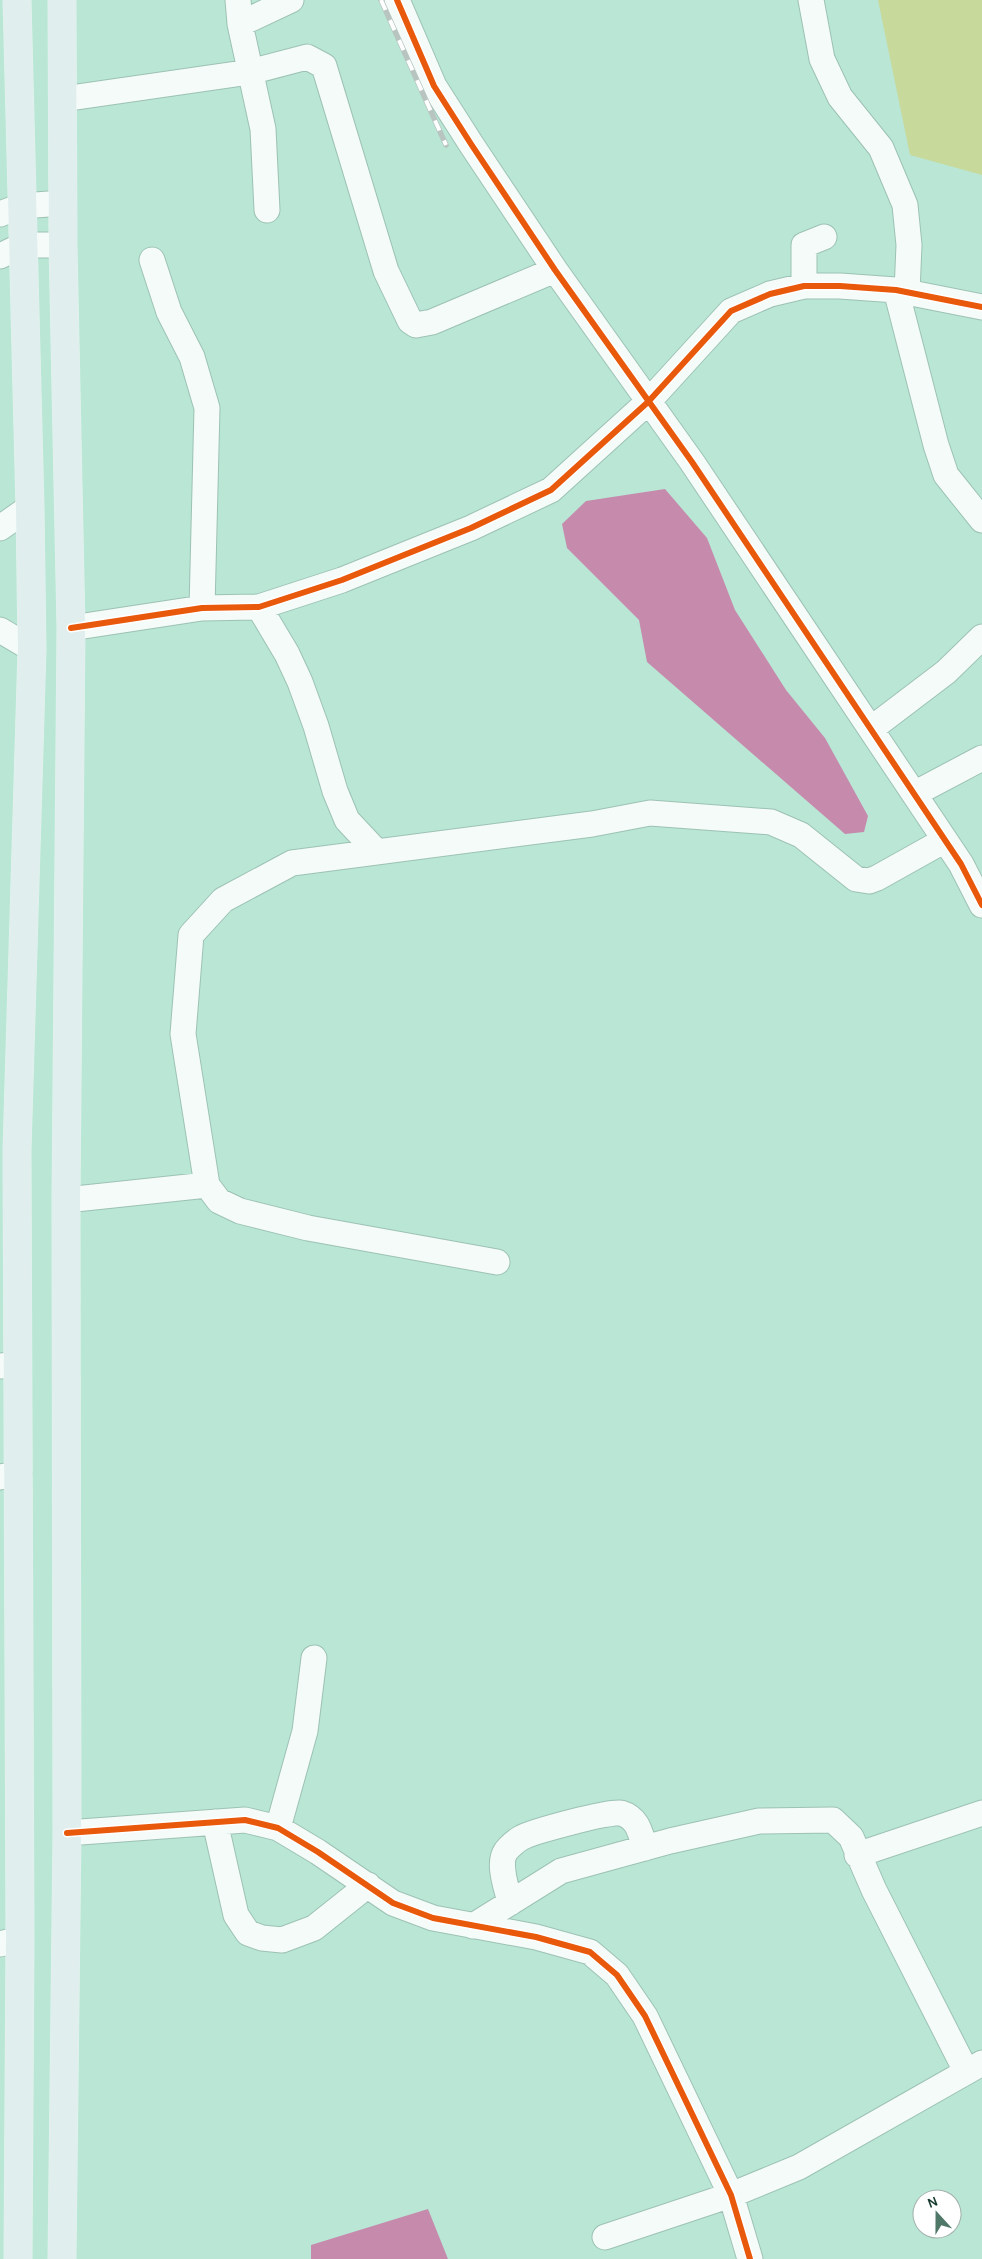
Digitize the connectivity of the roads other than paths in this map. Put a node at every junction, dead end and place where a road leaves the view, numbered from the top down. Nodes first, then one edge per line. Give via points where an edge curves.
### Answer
1 (17, 0) edge
2 (62, 0) edge
3 (290, 0) edge
4 (397, 0) edge
5 (811, 0) edge
6 (239, 12) edge
7 (250, 72) junction
8 (62, 99) junction
9 (63, 203) junction
10 (11, 210) edge
11 (267, 210) dead end
12 (824, 237) dead end
13 (63, 245) junction
14 (11, 250) edge
15 (152, 260) dead end
16 (555, 270) junction
17 (804, 286) junction
18 (901, 291) junction
19 (982, 307) edge
20 (648, 402) junction
21 (30, 507) junction
22 (982, 520) edge
23 (0, 528) edge
24 (259, 606) junction
25 (202, 608) junction
26 (71, 628) junction
27 (0, 630) edge
28 (982, 637) edge
29 (32, 649) junction
30 (871, 729) junction
31 (982, 758) edge
32 (914, 794) junction
33 (939, 845) junction
34 (377, 852) junction
35 (982, 905) edge
36 (9, 1154) edge
37 (207, 1185) junction
38 (66, 1200) junction
39 (498, 1262) dead end
40 (9, 1365) edge
41 (10, 1476) edge
42 (314, 1658) dead end
43 (982, 1814) edge
44 (215, 1822) junction
45 (278, 1828) junction
46 (67, 1833) junction
47 (645, 1848) junction
48 (857, 1855) junction
49 (368, 1885) junction
50 (510, 1903) junction
51 (473, 1926) junction
52 (10, 1942) edge
53 (974, 2067) edge
54 (731, 2195) junction
55 (605, 2237) dead end
56 (14, 2258) edge
57 (62, 2259) edge
58 (750, 2259) edge

1 - 10 main road
2 - 8 main road
3 - 6 street
4 - 16 street via 434,86
5 - 18 street via 822,59 840,97 881,148 905,205 909,245
6 - 7 street
7 - 8 street
7 - 11 street via 263,129
7 - 16 street via 307,57 324,66 386,271 406,315 416,325 432,322
8 - 9 main road
9 - 10 street
9 - 13 main road
10 - 14 main road
12 - 17 street via 804,245
13 - 14 street
13 - 26 main road
14 - 21 main road
15 - 25 street via 169,312 192,357 207,408
16 - 20 street
17 - 18 street
17 - 20 street via 770,294 731,312
18 - 19 street
18 - 22 street via 936,445 946,475
20 - 24 street via 551,490 472,528 342,580
20 - 30 street via 692,462
21 - 23 street
21 - 29 main road
24 - 25 street
24 - 34 street via 300,682 347,820
25 - 26 street
26 - 38 main road
27 - 29 street
28 - 30 street via 946,672
29 - 36 main road
30 - 32 street
31 - 32 street
32 - 33 street
33 - 34 street via 870,880 856,879 801,835 772,822 650,812 592,824
33 - 35 street via 961,864
34 - 37 street via 292,862 223,900 191,935 183,1034
36 - 40 main road
37 - 38 street
37 - 39 street via 219,1201 240,1211 308,1228
38 - 46 main road
40 - 41 main road
41 - 52 main road
42 - 45 street via 305,1731
43 - 48 street
44 - 45 street via 245,1820
44 - 46 street
44 - 49 street via 236,1915 248,1933 282,1940 314,1928
45 - 49 street
46 - 57 main road
47 - 48 street via 759,1821 833,1820 851,1837
47 - 50 street via 561,1871
47 - 50 street via 638,1824 618,1812 521,1838 506,1851 502,1866
48 - 53 street
49 - 51 street via 393,1903 433,1918
50 - 51 street
51 - 54 street via 536,1937 590,1952 617,1975 646,2016
52 - 56 main road
53 - 54 street via 799,2167
54 - 55 street
54 - 58 street

